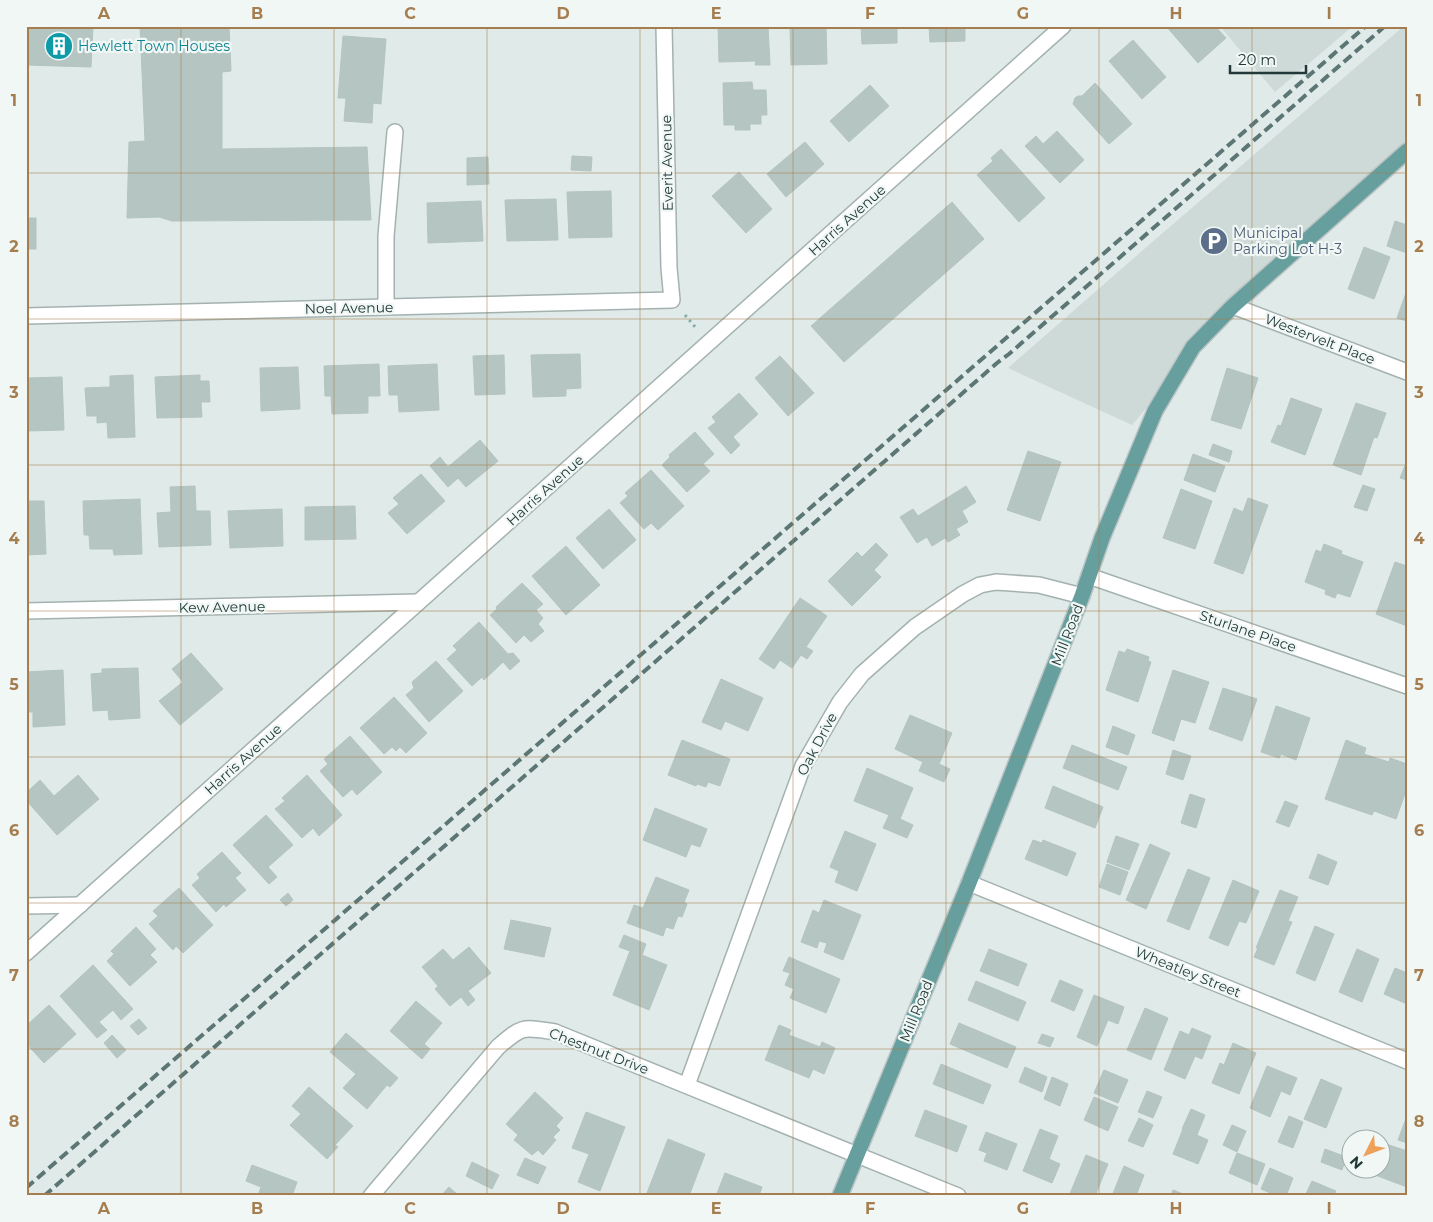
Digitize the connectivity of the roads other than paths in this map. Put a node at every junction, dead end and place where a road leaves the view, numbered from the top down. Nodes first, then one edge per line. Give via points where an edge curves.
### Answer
1 (664, 26) edge
2 (1064, 26) edge
3 (395, 132) dead end
4 (1407, 151) edge
5 (672, 300) joint
6 (1233, 306) junction
7 (386, 307) junction
8 (26, 316) edge
9 (1407, 372) edge
10 (1089, 576) junction
11 (1082, 596) junction
12 (418, 602) junction
13 (26, 611) edge
14 (1407, 686) edge
15 (969, 883) junction
16 (80, 905) junction
17 (26, 906) edge
18 (26, 953) edge
19 (1407, 1061) edge
20 (687, 1085) junction
21 (856, 1155) junction
22 (372, 1196) edge
23 (840, 1196) edge
24 (958, 1196) edge

1 - 5 street, Everit Avenue
2 - 12 street, Harris Avenue
3 - 7 street via 386,236
4 - 6 main road, Mill Road
5 - 7 street, Noel Avenue
6 - 9 street, Westervelt Place
6 - 10 main road, Mill Road via 1192,347 1155,411
7 - 8 street, Noel Avenue
10 - 11 main road, Mill Road
10 - 14 street, Sturlane Place
11 - 15 main road, Mill Road
11 - 20 street, Oak Drive via 1039,585 996,582 980,585 915,627 862,674 840,702 803,766
12 - 13 street, Kew Avenue
12 - 16 street, Harris Avenue
15 - 19 street, Wheatley Street
15 - 21 main road, Mill Road
16 - 17 street
16 - 18 street, Harris Avenue
20 - 21 street, Chestnut Drive
20 - 22 street, Chestnut Drive via 555,1032 530,1028 516,1031 498,1047
21 - 23 main road, Mill Road
21 - 24 street, Chestnut Drive

